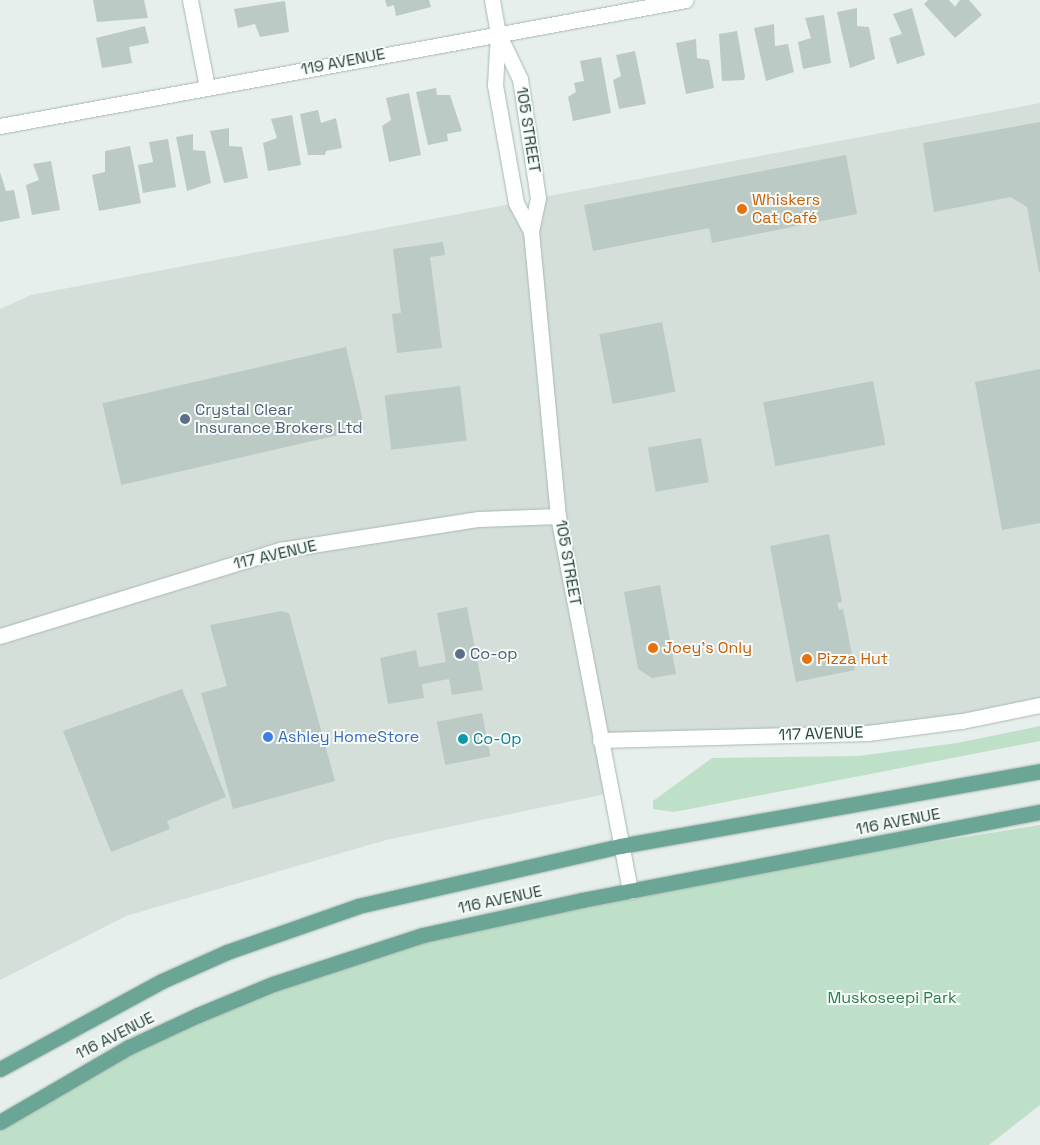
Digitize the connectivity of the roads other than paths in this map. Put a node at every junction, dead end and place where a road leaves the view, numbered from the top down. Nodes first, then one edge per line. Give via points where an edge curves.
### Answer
1 (190, 0) edge
2 (492, 0) edge
3 (686, 0) edge
4 (498, 33) junction
5 (207, 87) junction
6 (0, 126) edge
7 (531, 231) junction
8 (558, 516) junction
9 (0, 636) edge
10 (1040, 705) edge
11 (600, 740) junction
12 (1040, 771) edge
13 (1040, 812) edge
14 (620, 846) junction
15 (630, 891) junction
16 (0, 1069) edge
17 (0, 1122) edge

1 - 5 street
2 - 4 street, 105 STREET
3 - 4 street, 119 AVENUE
4 - 5 street, 119 AVENUE
4 - 7 street, 105 STREET via 495,84 516,203
4 - 7 street, 105 STREET via 520,79 538,198
5 - 6 street, 119 AVENUE
7 - 8 street, 105 STREET
8 - 9 street, 117 AVENUE via 479,519 280,550
8 - 11 street, 105 STREET
10 - 11 street, 117 AVENUE via 962,721 868,733
11 - 14 street, 105 STREET
12 - 14 main road, 116 AVENUE
13 - 15 main road, 116 AVENUE
14 - 15 street, 105 STREET
14 - 16 main road, 116 AVENUE via 419,890 298,926 162,981
15 - 17 main road, 116 AVENUE via 423,935 273,984 129,1047

